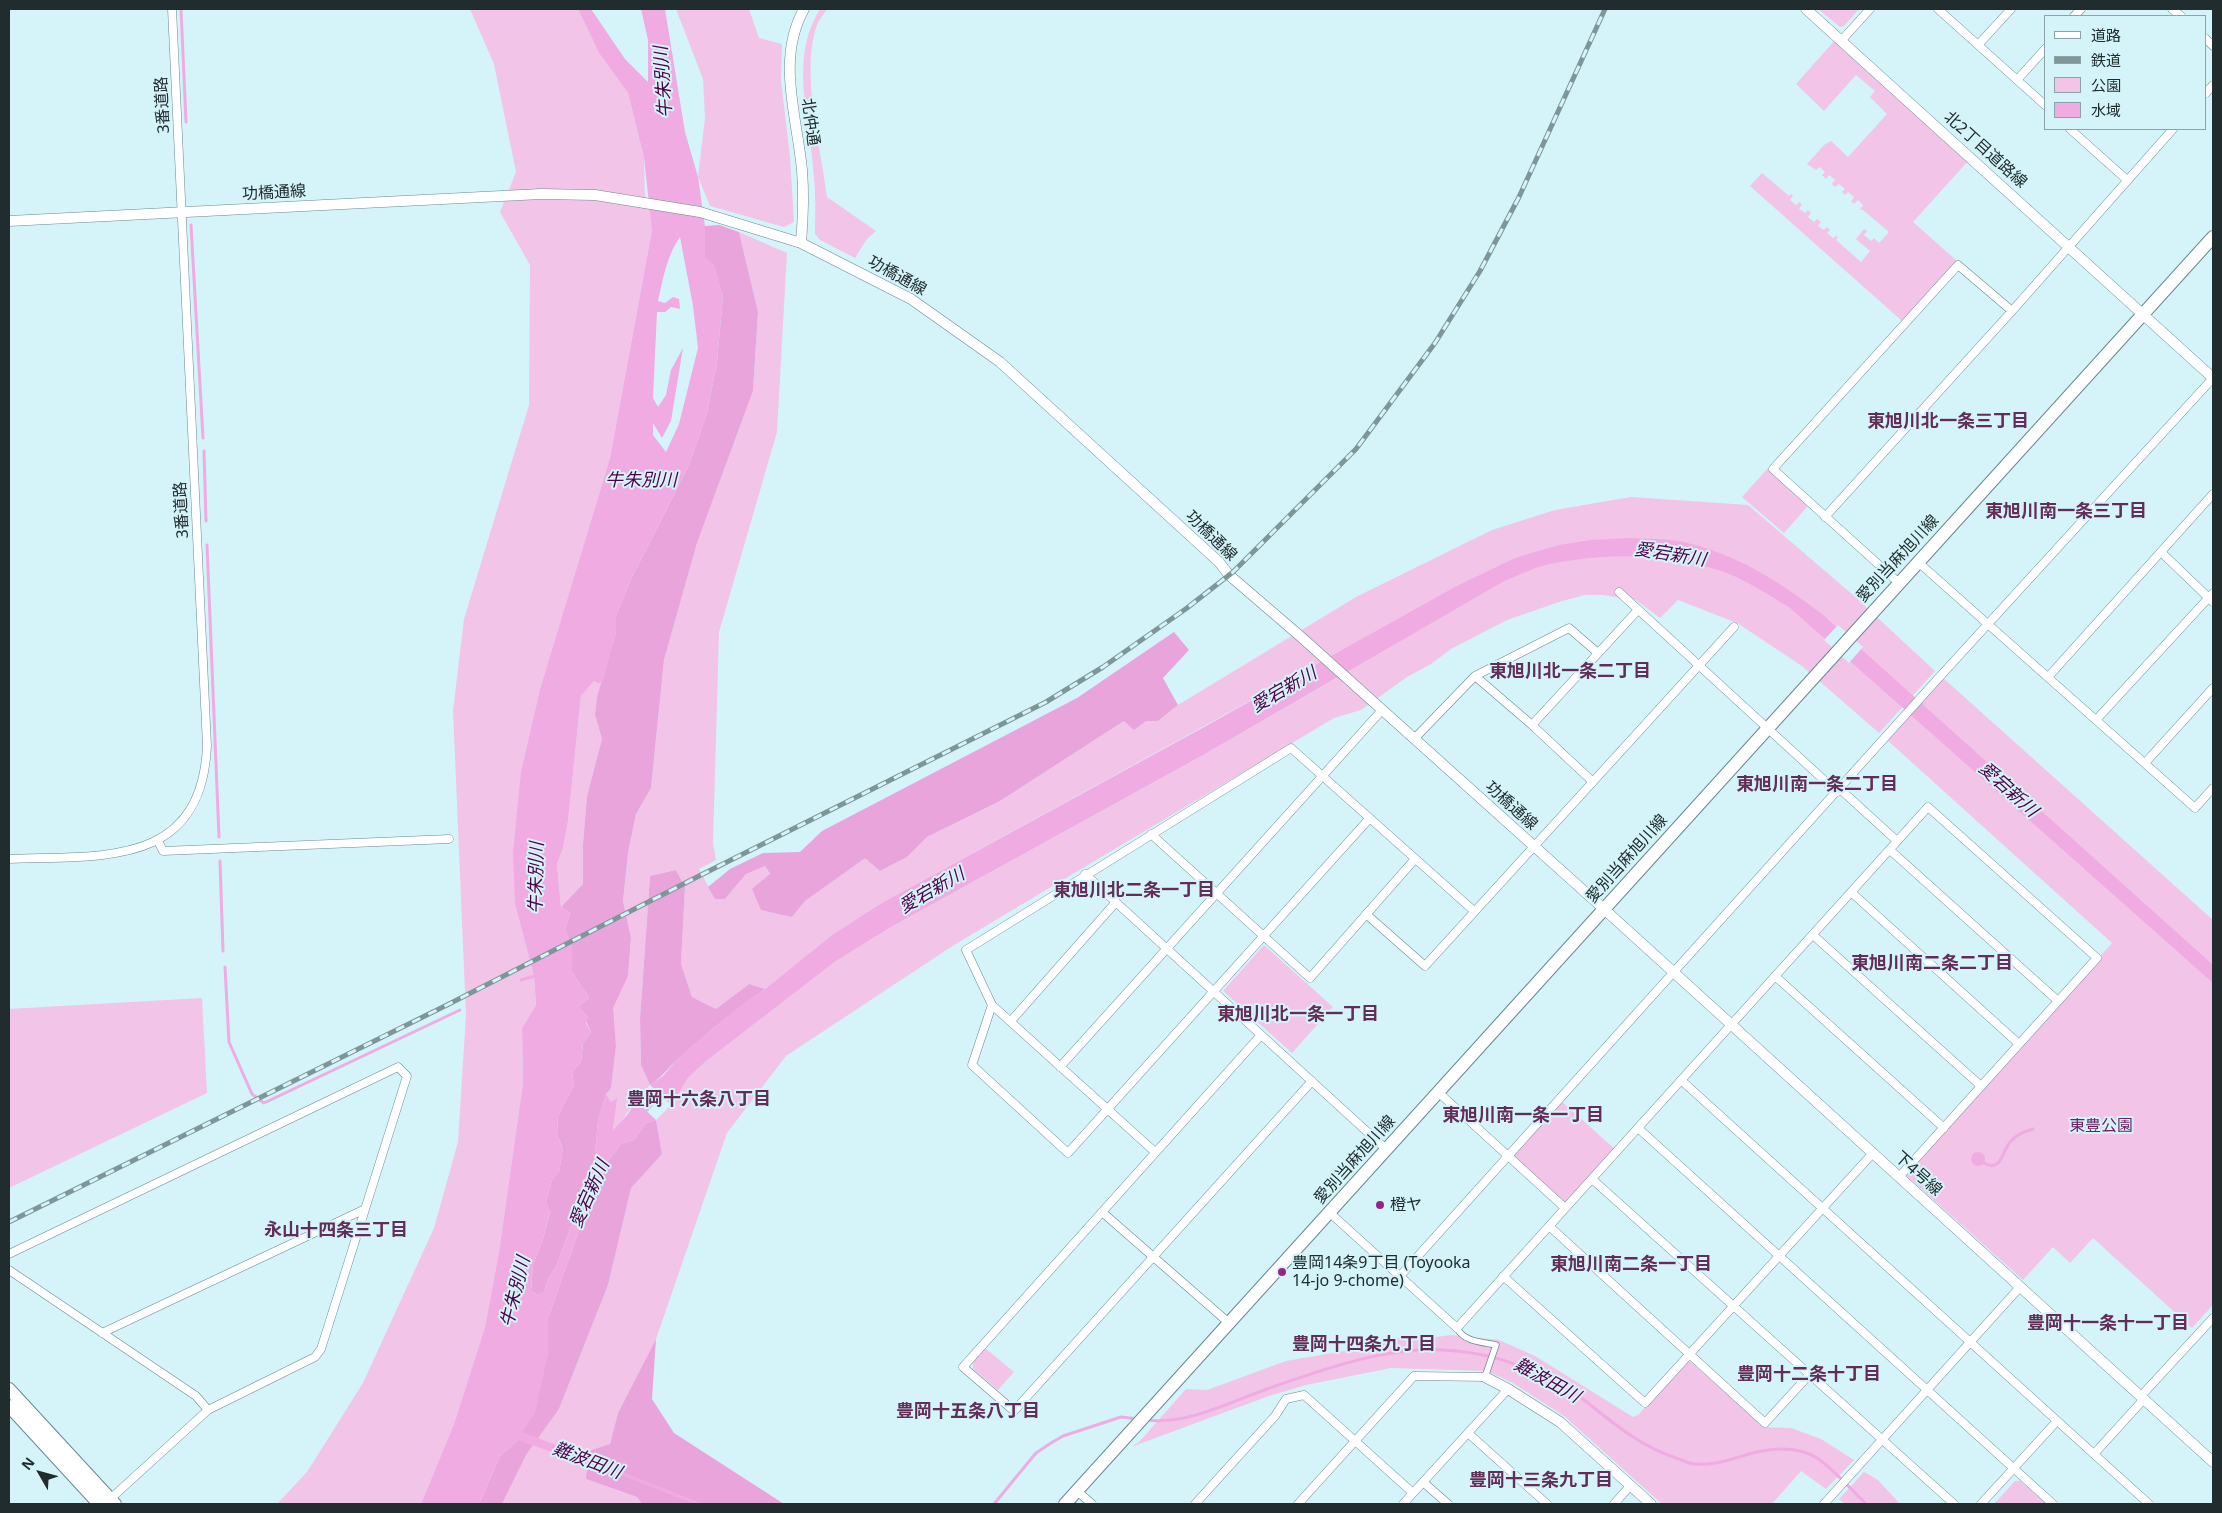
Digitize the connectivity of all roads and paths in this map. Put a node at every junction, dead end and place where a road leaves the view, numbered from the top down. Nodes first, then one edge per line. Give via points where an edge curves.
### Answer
1 (172, 9) edge
2 (804, 9) edge
3 (1806, 9) edge
4 (1870, 9) edge
5 (2011, 9) edge
6 (1941, 10) edge
7 (1841, 41) junction
8 (1978, 45) junction
9 (2044, 50) edge
10 (2017, 80) junction
11 (2044, 104) edge
12 (2072, 130) edge
13 (2172, 130) edge
14 (2126, 180) junction
15 (182, 213) junction
16 (9, 221) edge
17 (2213, 237) edge
18 (801, 243) junction
19 (2069, 246) junction
20 (2012, 311) junction
21 (2143, 314) junction
22 (2213, 378) edge
23 (2213, 494) edge
24 (1824, 517) junction
25 (2161, 552) junction
26 (1918, 562) junction
27 (1898, 583) junction
28 (1619, 592) dead end
29 (2212, 598) edge
30 (1637, 611) junction
31 (1989, 624) junction
32 (1734, 627) dead end
33 (1598, 653) junction
34 (1699, 666) junction
35 (1474, 676) junction
36 (2049, 676) junction
37 (2213, 688) edge
38 (1382, 710) junction
39 (2096, 720) junction
40 (1532, 725) junction
41 (1768, 730) junction
42 (1414, 739) junction
43 (2145, 763) junction
44 (1322, 776) junction
45 (1593, 782) junction
46 (2213, 788) edge
47 (1838, 790) junction
48 (1369, 819) junction
49 (1151, 834) junction
50 (449, 839) dead end
51 (158, 841) junction
52 (1897, 841) junction
53 (1534, 847) junction
54 (1890, 850) junction
55 (9, 859) edge
56 (1415, 859) junction
57 (1085, 874) junction
58 (1852, 892) junction
59 (1216, 893) junction
60 (1116, 902) junction
61 (1604, 909) junction
62 (1474, 911) junction
63 (1366, 914) junction
64 (1813, 934) junction
65 (1264, 936) junction
66 (1167, 948) junction
67 (1674, 973) junction
68 (1775, 976) junction
69 (1213, 991) junction
70 (2058, 1001) junction
71 (992, 1005) junction
72 (1011, 1021) junction
73 (1731, 1025) junction
74 (1261, 1035) junction
75 (2019, 1044) junction
76 (1060, 1067) junction
77 (1682, 1080) junction
78 (1312, 1081) junction
79 (1982, 1086) junction
80 (1438, 1092) junction
81 (1107, 1110) junction
82 (1638, 1128) junction
83 (1944, 1128) junction
84 (1386, 1149) junction
85 (1155, 1152) junction
86 (1873, 1153) junction
87 (1507, 1156) junction
88 (1899, 1177) junction
89 (1592, 1179) junction
90 (1823, 1207) junction
91 (1565, 1208) junction
92 (365, 1209) junction
93 (1102, 1212) junction
94 (1330, 1212) junction
95 (1549, 1226) junction
96 (9, 1254) edge
97 (1778, 1255) junction
98 (1154, 1257) junction
99 (9, 1270) edge
100 (1400, 1276) junction
101 (1504, 1276) junction
102 (2020, 1287) junction
103 (1734, 1306) junction
104 (2213, 1318) edge
105 (1229, 1323) junction
106 (2206, 1326) junction
107 (1457, 1328) junction
108 (102, 1333) junction
109 (2213, 1333) edge
110 (1971, 1342) junction
111 (1689, 1355) junction
112 (1486, 1373) junction
113 (1810, 1374) junction
114 (9, 1389) edge
115 (1508, 1389) junction
116 (1928, 1391) junction
117 (2142, 1398) junction
118 (9, 1406) edge
119 (208, 1410) junction
120 (2057, 1421) junction
121 (1468, 1433) junction
122 (1356, 1440) junction
123 (1882, 1440) junction
124 (59, 1452) junction
125 (2094, 1454) junction
126 (2213, 1462) edge
127 (2014, 1469) junction
128 (1424, 1482) junction
129 (1630, 1486) junction
130 (1077, 1491) junction
131 (1413, 1493) junction
132 (108, 1503) edge
133 (2147, 1503) edge
134 (1065, 1504) edge
135 (1092, 1504) edge
136 (1196, 1504) edge
137 (1298, 1504) edge
138 (1403, 1504) edge
139 (1448, 1504) edge
140 (1547, 1504) edge
141 (1614, 1504) edge
142 (1651, 1504) edge
143 (1824, 1504) edge
144 (1954, 1504) edge
145 (1981, 1504) edge
146 (2053, 1504) edge

1 - 15 street, 3番道路
2 - 18 street, 北仲通 via 794,32 789,68 802,171
3 - 7 street, 北2丁目道路線
4 - 7 street
5 - 8 street
6 - 8 street
7 - 19 street, 北2丁目道路線
8 - 10 street
9 - 10 street
10 - 11 street
12 - 14 street
13 - 14 street
14 - 19 street
15 - 16 street, 功橋通線
15 - 18 street, 功橋通線 via 542,194 595,195 700,212
15 - 51 street, 3番道路 via 208,746 198,795 178,825
17 - 21 main road, 愛別当麻旭川線
18 - 38 street, 功橋通線 via 911,299 1000,362 1219,562 1229,575
19 - 20 street
19 - 21 street, 北2丁目道路線
20 - 24 street
20 - 24 street via 1958,264 1773,469
21 - 22 street, 北2丁目道路線
21 - 26 main road, 愛別当麻旭川線
22 - 31 street
23 - 25 street
24 - 27 street
25 - 29 street
25 - 36 street
26 - 27 main road, 愛別当麻旭川線
26 - 31 street
27 - 41 main road, 愛別当麻旭川線
28 - 30 street
29 - 39 street
30 - 33 street
30 - 34 street
31 - 36 street
31 - 47 street
32 - 34 street
33 - 35 street via 1569,628
33 - 40 street
34 - 41 street
34 - 45 street
35 - 40 street
35 - 42 street
36 - 39 street
37 - 43 street
38 - 42 street, 功橋通線
38 - 44 street
39 - 43 street
40 - 45 street
41 - 47 street
41 - 61 main road, 愛別当麻旭川線
42 - 53 street, 功橋通線
43 - 46 street via 2195,808
44 - 48 street
44 - 49 street via 1291,748
44 - 59 street
45 - 53 street
47 - 52 street
47 - 67 street
48 - 56 street
48 - 65 street
49 - 57 street
49 - 59 street
50 - 51 street via 163,851
51 - 55 street, 3番道路 via 114,854
52 - 54 street
52 - 70 street via 1928,807 2097,958
53 - 61 street, 功橋通線
53 - 62 street
54 - 58 street
54 - 70 street
56 - 62 street
56 - 63 street
57 - 60 street
57 - 71 street via 966,950
58 - 64 street
58 - 75 street
59 - 65 street
59 - 66 street
60 - 66 street
60 - 72 street
61 - 67 street, 下4号線
61 - 80 main road, 愛別当麻旭川線
62 - 63 street via 1425,966
63 - 65 street via 1310,978
64 - 68 street
64 - 79 street
65 - 69 street
66 - 69 street
66 - 76 street
67 - 73 street, 下4号線
67 - 87 street
68 - 73 street
68 - 83 street
69 - 74 street
69 - 81 street
70 - 75 street
71 - 72 street
71 - 81 street via 972,1065 1068,1153
72 - 76 street
73 - 77 street
73 - 86 street, 下4号線
74 - 78 street
74 - 85 street
75 - 79 street
76 - 81 street
77 - 82 street
77 - 90 street
78 - 84 street
78 - 98 street
79 - 83 street
80 - 84 main road, 愛別当麻旭川線
80 - 87 street
81 - 85 street
82 - 89 street
82 - 97 street
83 - 88 street
84 - 94 main road, 愛別当麻旭川線
85 - 93 street
86 - 88 street, 下4号線
86 - 90 street
87 - 91 street
87 - 100 street
88 - 102 street, 下4号線
89 - 91 street
89 - 103 street
90 - 97 street
90 - 110 street
91 - 95 street
92 - 96 street via 407,1076 398,1067
92 - 108 street
92 - 119 street via 321,1349 315,1356
93 - 98 street
93 - 98 street via 963,1367 1014,1411
94 - 100 street
94 - 105 main road, 愛別当麻旭川線
95 - 101 street
95 - 111 street
97 - 103 street
97 - 116 street
98 - 105 street
99 - 108 street
100 - 107 street
101 - 107 street
101 - 111 street via 1645,1403
102 - 110 street
102 - 117 street, 下4号線
103 - 111 street
103 - 113 street
104 - 106 street
105 - 130 main road, 愛別当麻旭川線
106 - 109 street
106 - 117 street
107 - 112 street via 1468,1339 1496,1345
108 - 119 street via 196,1396
110 - 116 street
110 - 120 street
111 - 113 street via 1765,1423
112 - 115 street
112 - 122 street via 1414,1376
113 - 123 street
114 - 124 main road
115 - 121 street
115 - 129 street via 1560,1422
116 - 123 street
116 - 127 street
117 - 125 street
117 - 126 street, 下4号線
118 - 124 main road
119 - 132 street
120 - 125 street
120 - 127 street
121 - 128 street
121 - 140 street
122 - 131 street
122 - 136 street via 1304,1395 1286,1399 1275,1416
122 - 137 street
123 - 143 street
123 - 144 street
124 - 132 main road
125 - 133 street
127 - 145 street
127 - 146 street
128 - 131 street
128 - 139 street
129 - 141 street
129 - 142 street
130 - 134 main road, 愛別当麻旭川線
130 - 135 street
131 - 138 street

